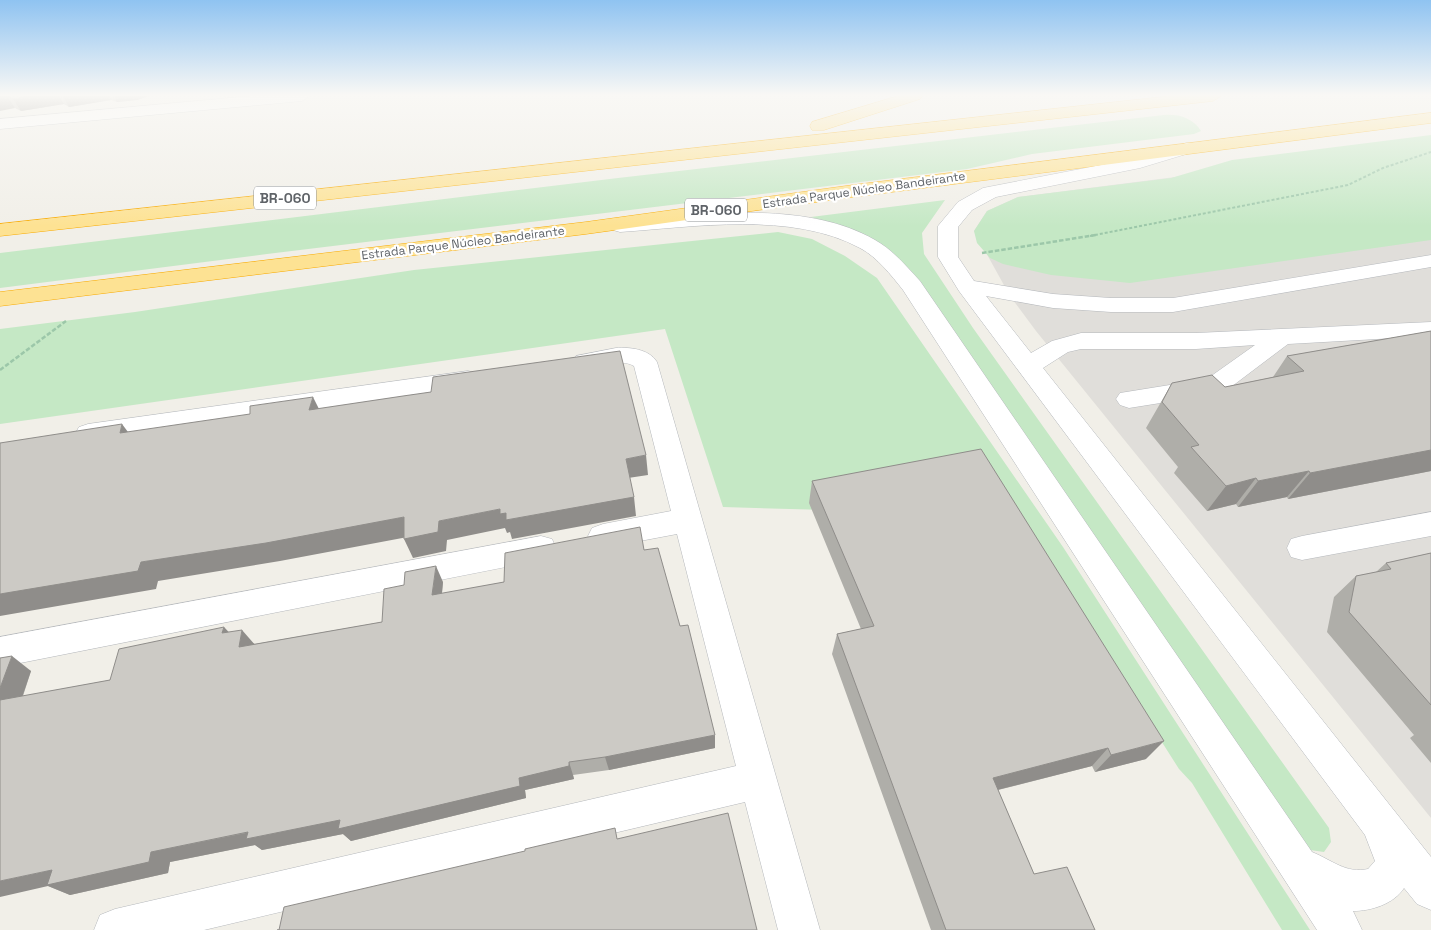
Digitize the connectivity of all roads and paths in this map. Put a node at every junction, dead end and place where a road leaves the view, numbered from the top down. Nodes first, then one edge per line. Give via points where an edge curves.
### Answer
1 (774, 139) edge
2 (808, 139) edge
3 (1259, 139) edge
4 (756, 145) junction
5 (1190, 148) junction
6 (1431, 152) edge
7 (586, 228) junction
8 (0, 230) edge
9 (948, 257) junction
10 (1431, 261) edge
11 (113, 286) junction
12 (967, 286) junction
13 (0, 299) edge
14 (1173, 305) junction
15 (1431, 329) edge
16 (1282, 337) junction
17 (1196, 342) junction
18 (558, 366) edge
19 (1028, 366) junction
20 (0, 370) edge
21 (489, 376) edge
22 (1129, 400) dead end
23 (68, 437) edge
24 (687, 520) junction
25 (1431, 524) edge
26 (1302, 548) dead end
27 (0, 652) edge
28 (758, 780) junction
29 (1376, 818) junction
30 (1299, 866) junction
31 (1431, 890) edge
32 (115, 930) edge
33 (799, 930) edge
34 (1340, 930) edge

1 - 4 highway
2 - 4 highway, BR-060
3 - 5 highway, Estrada Parque Núcleo Bandeirante / BR-060
4 - 8 highway, BR-060
5 - 7 highway, Estrada Parque Núcleo Bandeirante / BR-060
5 - 9 street via 1140,162 990,192 965,206 948,226
6 - 9 path via 1383,168 1348,185 1056,243
7 - 11 highway, Estrada Parque Núcleo Bandeirante / BR-060
7 - 30 street via 721,220 783,221 842,232 868,244 891,262 912,286
9 - 12 street
10 - 14 street
11 - 13 highway, Estrada Parque Núcleo Bandeirante / BR-060
11 - 20 path
12 - 14 street via 1053,301
12 - 19 street
14 - 17 street
15 - 16 street
16 - 17 street
16 - 22 street via 1214,387
17 - 19 street via 1080,341 1060,346
18 - 24 street via 626,356 640,357 645,362
19 - 29 street
21 - 23 street
24 - 27 street
24 - 28 street
25 - 26 street
28 - 32 street
28 - 33 street
29 - 30 street via 1396,863 1384,882 1365,889 1342,890
29 - 31 street
30 - 34 street

